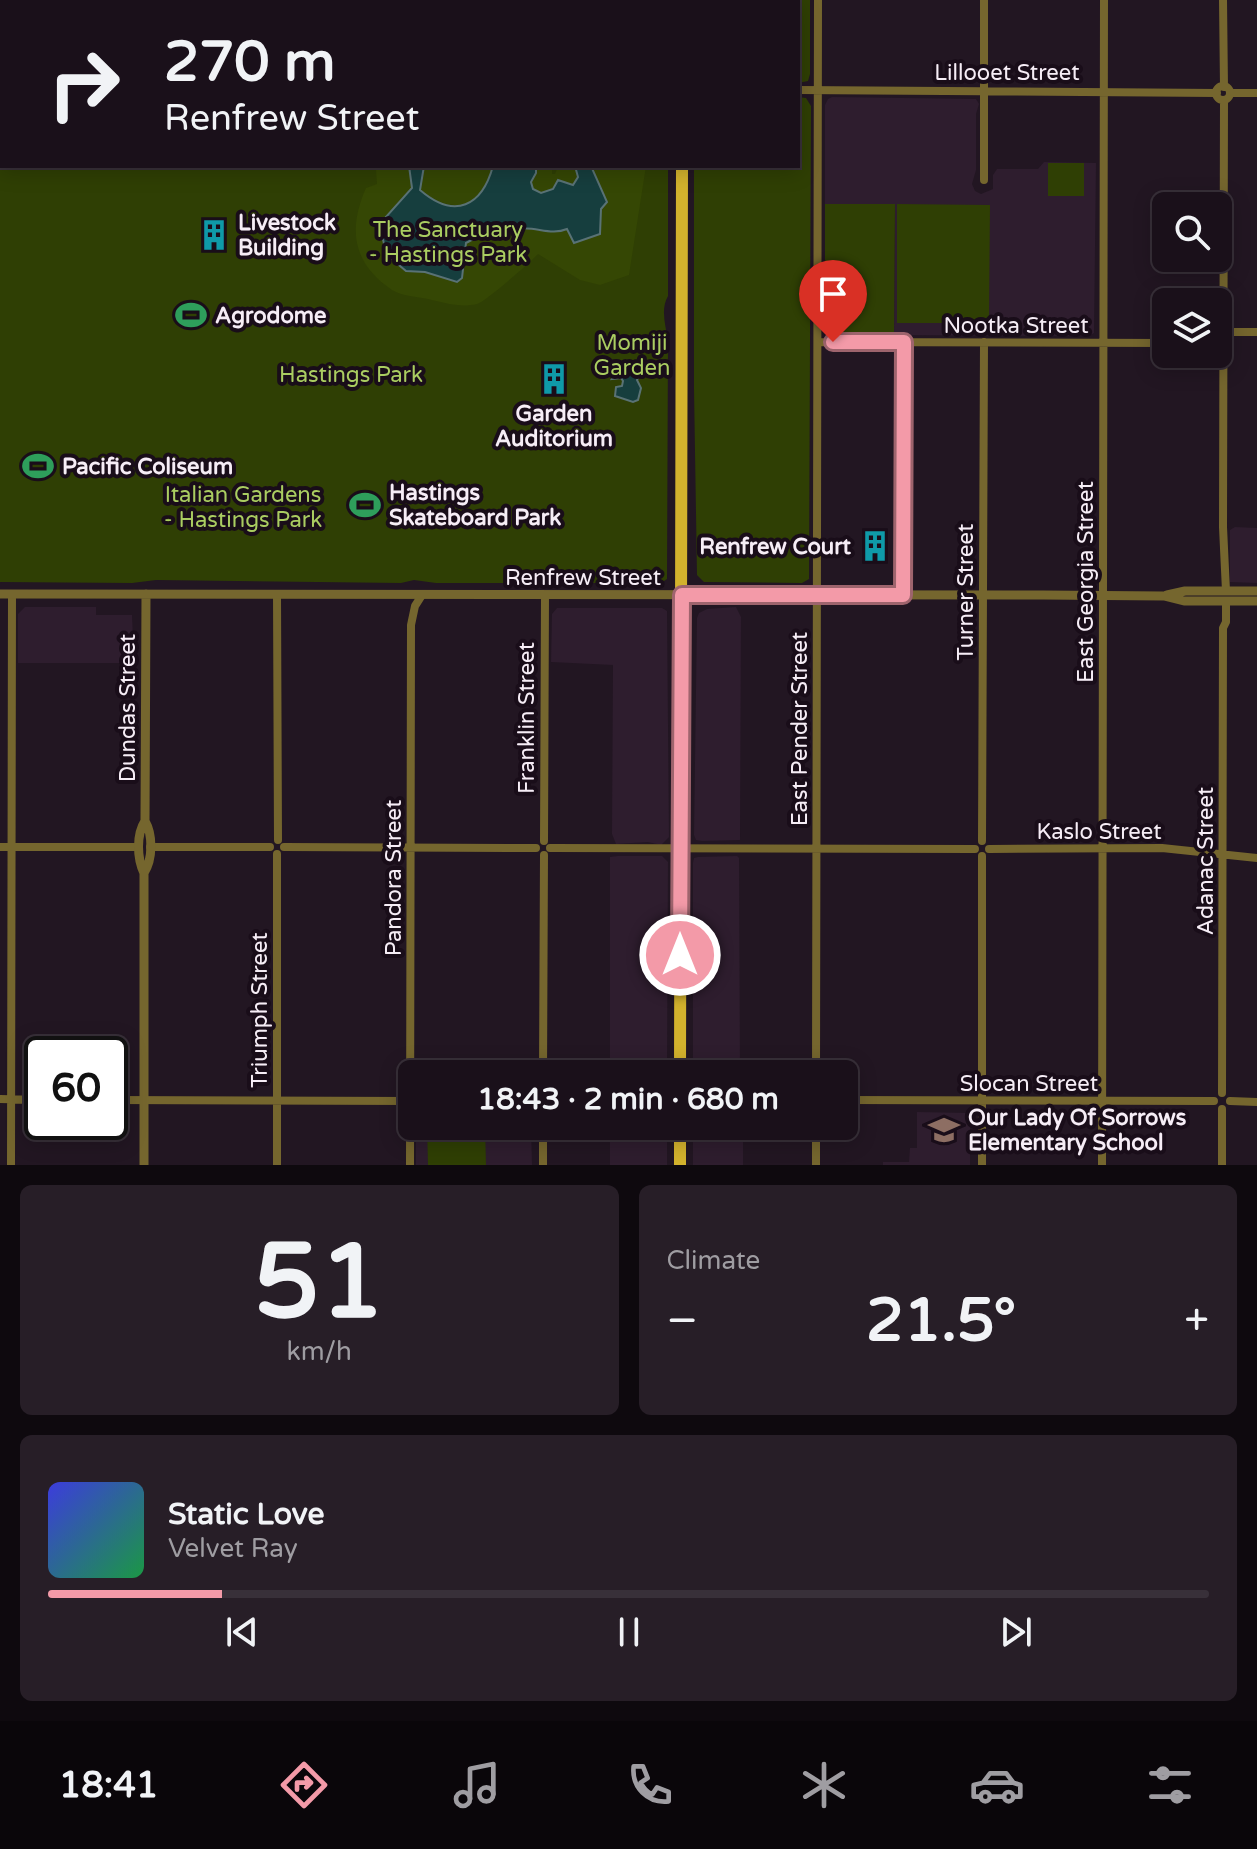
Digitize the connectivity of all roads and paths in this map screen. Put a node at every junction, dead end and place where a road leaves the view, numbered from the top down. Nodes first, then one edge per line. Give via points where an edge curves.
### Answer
1 (818, 0) edge
2 (984, 0) edge
3 (1104, 0) edge
4 (1223, 0) edge
5 (800, 90) edge
6 (817, 90) junction
7 (984, 90) junction
8 (1104, 90) junction
9 (1224, 93) junction
10 (1257, 93) edge
11 (682, 168) edge
12 (984, 180) dead end
13 (1222, 288) edge
14 (1232, 332) edge
15 (1257, 332) edge
16 (818, 342) junction
17 (904, 342) junction
18 (984, 342) junction
19 (1103, 343) junction
20 (1152, 343) edge
21 (1221, 368) edge
22 (1257, 591) edge
23 (0, 594) edge
24 (12, 594) junction
25 (146, 594) junction
26 (277, 594) junction
27 (817, 594) junction
28 (422, 595) junction
29 (545, 595) junction
30 (682, 595) junction
31 (903, 595) junction
32 (982, 595) junction
33 (1103, 596) junction
34 (1223, 596) junction
35 (1257, 601) edge
36 (145, 821) junction
37 (982, 841) junction
38 (0, 847) edge
39 (11, 847) junction
40 (139, 847) junction
41 (150, 847) junction
42 (277, 847) junction
43 (411, 847) junction
44 (680, 847) junction
45 (543, 848) junction
46 (817, 848) junction
47 (989, 849) junction
48 (1103, 849) junction
49 (978, 852) junction
50 (1222, 854) junction
51 (1257, 858) edge
52 (144, 873) junction
53 (411, 1060) edge
54 (543, 1060) edge
55 (680, 1060) edge
56 (816, 1060) edge
57 (1222, 1093) junction
58 (0, 1099) edge
59 (11, 1100) junction
60 (24, 1100) edge
61 (128, 1100) edge
62 (144, 1100) junction
63 (858, 1100) edge
64 (277, 1101) junction
65 (398, 1101) edge
66 (982, 1101) junction
67 (1102, 1101) junction
68 (1214, 1101) junction
69 (1230, 1101) junction
70 (1257, 1102) edge
71 (1222, 1109) junction
72 (410, 1140) edge
73 (543, 1140) edge
74 (680, 1140) edge
75 (816, 1140) edge
76 (11, 1165) edge
77 (144, 1165) edge
78 (277, 1165) edge
79 (410, 1165) edge
80 (543, 1165) edge
81 (680, 1165) edge
82 (816, 1165) edge
83 (982, 1165) edge
84 (1102, 1165) edge
85 (1222, 1165) edge

1 - 6 street, East Pender Street
2 - 7 street
3 - 8 street, East Georgia Street
4 - 9 street, Adanac Street
5 - 6 street, Lillooet Street
6 - 7 street, Lillooet Street
6 - 16 street, East Pender Street
7 - 8 street, Lillooet Street
7 - 12 street
8 - 9 street, Lillooet Street
8 - 19 street, East Georgia Street
9 - 10 street, Lillooet Street
9 - 13 street, Adanac Street
11 - 30 main road
14 - 15 street
16 - 17 street, Nootka Street
16 - 27 street, East Pender Street
17 - 18 street, Nootka Street
17 - 31 street
18 - 19 street, Nootka Street
18 - 32 street, Turner Street
19 - 20 street, Nootka Street
19 - 33 street, East Georgia Street
21 - 34 street, Adanac Street
22 - 34 street, Renfrew Street
23 - 24 street, Renfrew Street
24 - 25 street, Renfrew Street
24 - 39 street
25 - 26 street, Renfrew Street
25 - 36 street, Dundas Street
26 - 28 street, Renfrew Street
26 - 42 street, Triumph Street
27 - 30 street, Renfrew Street
27 - 31 street, Renfrew Street
27 - 46 street, East Pender Street
28 - 29 street, Renfrew Street
28 - 43 street, Pandora Street via 411,625
29 - 30 street, Renfrew Street
29 - 45 street, Franklin Street
30 - 44 main road
31 - 32 street, Renfrew Street
32 - 33 street, Renfrew Street
32 - 37 street, Turner Street
33 - 34 street, Renfrew Street via 1184,601
33 - 48 street, East Georgia Street
34 - 35 street, Renfrew Street
34 - 50 street, Adanac Street
36 - 40 street, Dundas Street
36 - 41 street, Dundas Street
37 - 47 street
37 - 49 street via 976,844
38 - 39 street
39 - 40 street
39 - 59 street
40 - 52 street, Dundas Street
41 - 42 street
41 - 52 street, Dundas Street
42 - 43 street
42 - 64 street, Triumph Street
43 - 45 street
43 - 53 street, Pandora Street
44 - 45 street
44 - 46 street
44 - 55 main road
45 - 54 street, Franklin Street
46 - 49 street
46 - 56 street, East Pender Street
47 - 48 street, Kaslo Street
47 - 49 street
48 - 50 street, Kaslo Street
48 - 67 street, East Georgia Street
49 - 66 street
50 - 51 street, Kaslo Street
50 - 57 street, Adanac Street
52 - 62 street, Dundas Street
57 - 68 street
57 - 69 street
58 - 59 street
59 - 60 street
59 - 76 street
61 - 62 street
62 - 64 street
62 - 77 street, Dundas Street
63 - 66 street, Slocan Street
64 - 65 street
64 - 78 street, Triumph Street
66 - 67 street, Slocan Street
66 - 83 street
67 - 68 street, Slocan Street
67 - 84 street, East Georgia Street
68 - 71 street
69 - 70 street
69 - 71 street
71 - 85 street
72 - 79 street, Pandora Street
73 - 80 street
74 - 81 main road
75 - 82 street

